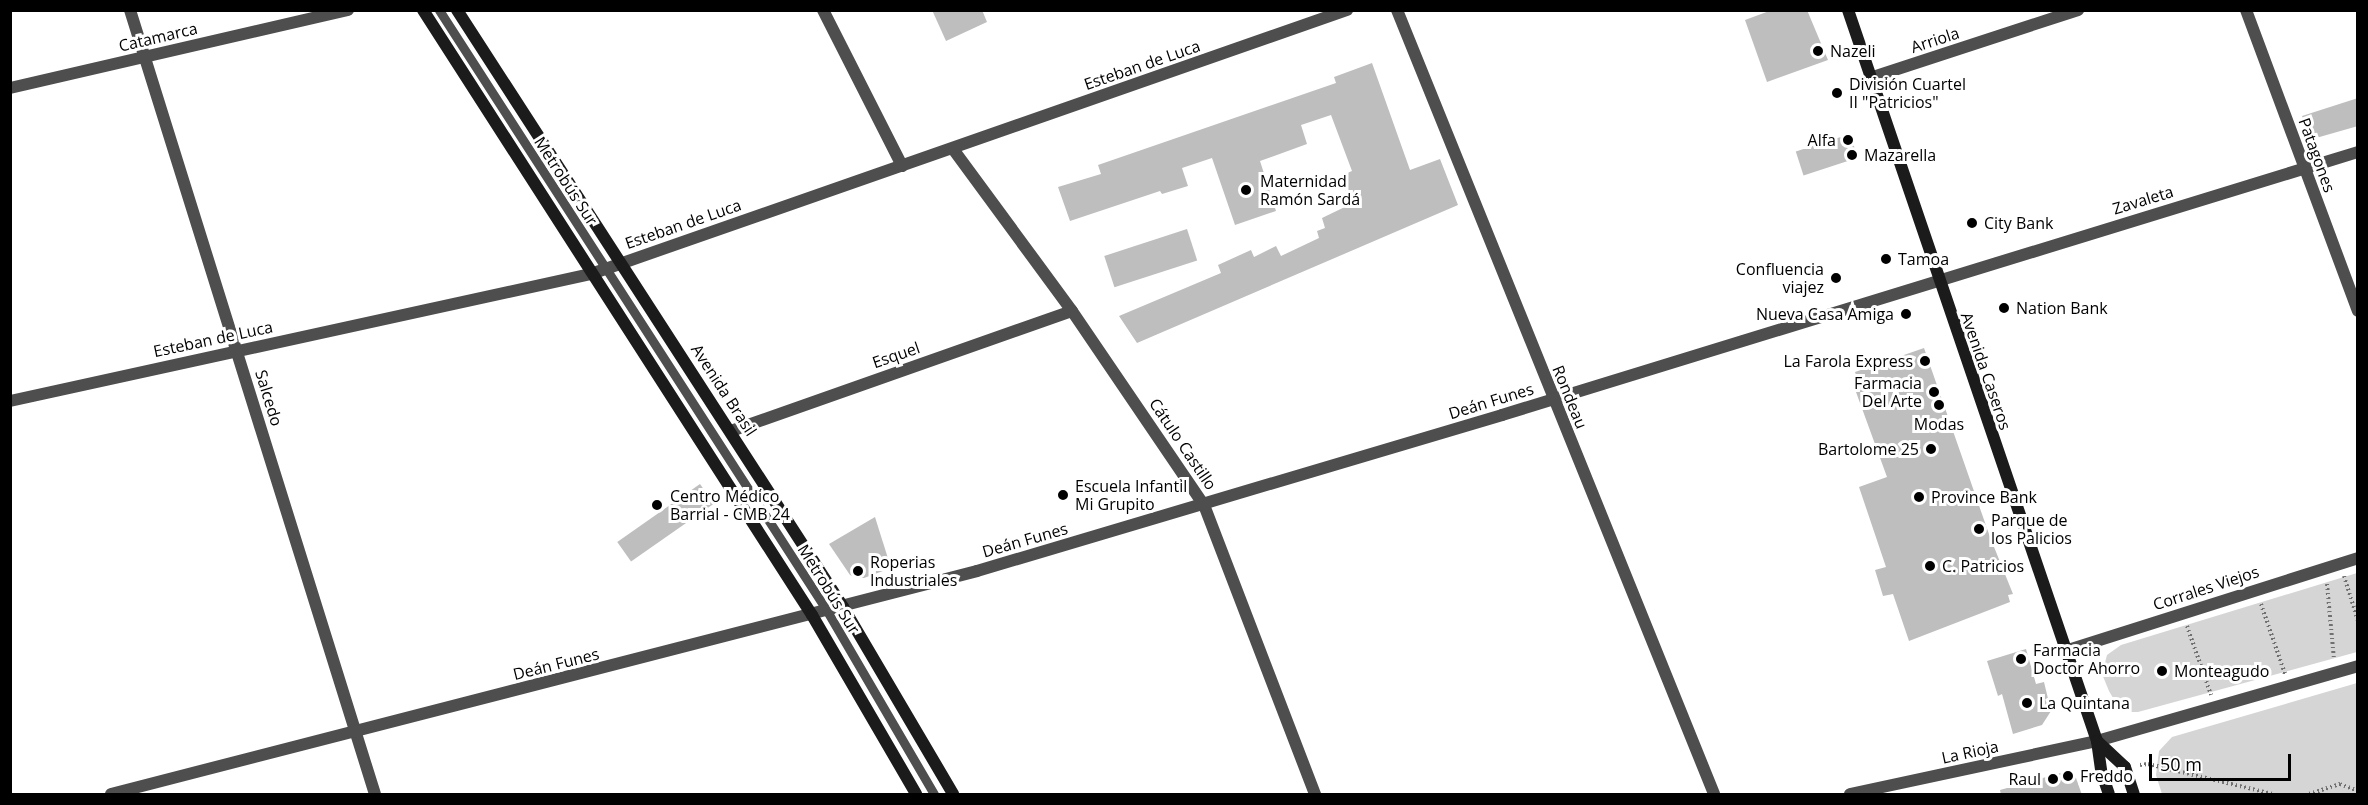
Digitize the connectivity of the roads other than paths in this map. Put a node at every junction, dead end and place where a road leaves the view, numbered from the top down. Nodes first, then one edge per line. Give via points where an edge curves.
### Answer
1 (130, 10) edge
2 (348, 10) edge
3 (423, 10) edge
4 (439, 10) edge
5 (457, 10) edge
6 (822, 10) edge
7 (1347, 10) edge
8 (1397, 10) edge
9 (1848, 10) edge
10 (2078, 10) edge
11 (2246, 10) edge
12 (145, 57) junction
13 (1870, 78) junction
14 (10, 87) edge
15 (953, 149) junction
16 (2358, 152) edge
17 (902, 166) junction
18 (2305, 169) junction
19 (620, 264) junction
20 (605, 268) junction
21 (591, 274) junction
22 (1938, 279) junction
23 (1072, 311) junction
24 (2358, 311) edge
25 (237, 350) junction
26 (1553, 399) junction
27 (10, 401) edge
28 (731, 431) junction
29 (1204, 505) junction
30 (2358, 558) edge
31 (843, 607) junction
32 (827, 611) junction
33 (812, 615) junction
34 (2065, 651) junction
35 (2358, 666) edge
36 (356, 732) junction
37 (2097, 741) junction
38 (111, 795) edge
39 (375, 795) edge
40 (916, 795) edge
41 (934, 795) edge
42 (953, 795) edge
43 (1315, 795) edge
44 (1714, 795) edge
45 (1850, 795) edge
46 (2109, 795) edge
47 (2134, 795) edge

1 - 12 street, Salcedo
2 - 12 street, Catamarca
3 - 21 main road
4 - 20 lane, Metrobús Sur
5 - 19 main road, Avenida Brasil
6 - 17 street
7 - 15 street, Esteban de Luca
8 - 26 street, Rondeau
9 - 13 main road, Avenida Caseros
10 - 13 street, Arriola
11 - 18 street, Patagones
12 - 14 street, Catamarca
12 - 25 street, Salcedo
13 - 22 main road, Avenida Caseros
15 - 17 street, Esteban de Luca
15 - 23 street, Cátulo Castillo
16 - 18 street, Zavaleta
17 - 19 street, Esteban de Luca
18 - 22 street, Zavaleta
18 - 24 street, Patagones
19 - 20 street, Esteban de Luca
19 - 28 main road, Avenida Brasil
20 - 21 street, Esteban de Luca
20 - 32 lane, Metrobús Sur
21 - 25 street, Esteban de Luca
21 - 33 main road
22 - 26 street, Deán Funes
22 - 34 main road, Avenida Caseros
23 - 28 street, Esquel
23 - 29 street, Cátulo Castillo
25 - 27 street, Esteban de Luca
25 - 36 street, Salcedo
26 - 29 street, Deán Funes
26 - 44 street, Rondeau
28 - 31 main road, Avenida Brasil
29 - 31 street, Deán Funes
29 - 43 street, Cátulo Castillo
30 - 34 street, Corrales Viejos
31 - 32 street, Deán Funes
31 - 42 main road, Avenida Brasil
32 - 33 street, Deán Funes
32 - 41 lane, Metrobús Sur
33 - 36 street, Deán Funes
33 - 40 main road
34 - 37 main road, Avenida Caseros
35 - 37 street
36 - 38 street, Deán Funes
36 - 39 street, Salcedo
37 - 45 street, La Rioja
37 - 46 main road, Avenida Caseros
37 - 47 main road, Avenida Caseros via 2125,767

